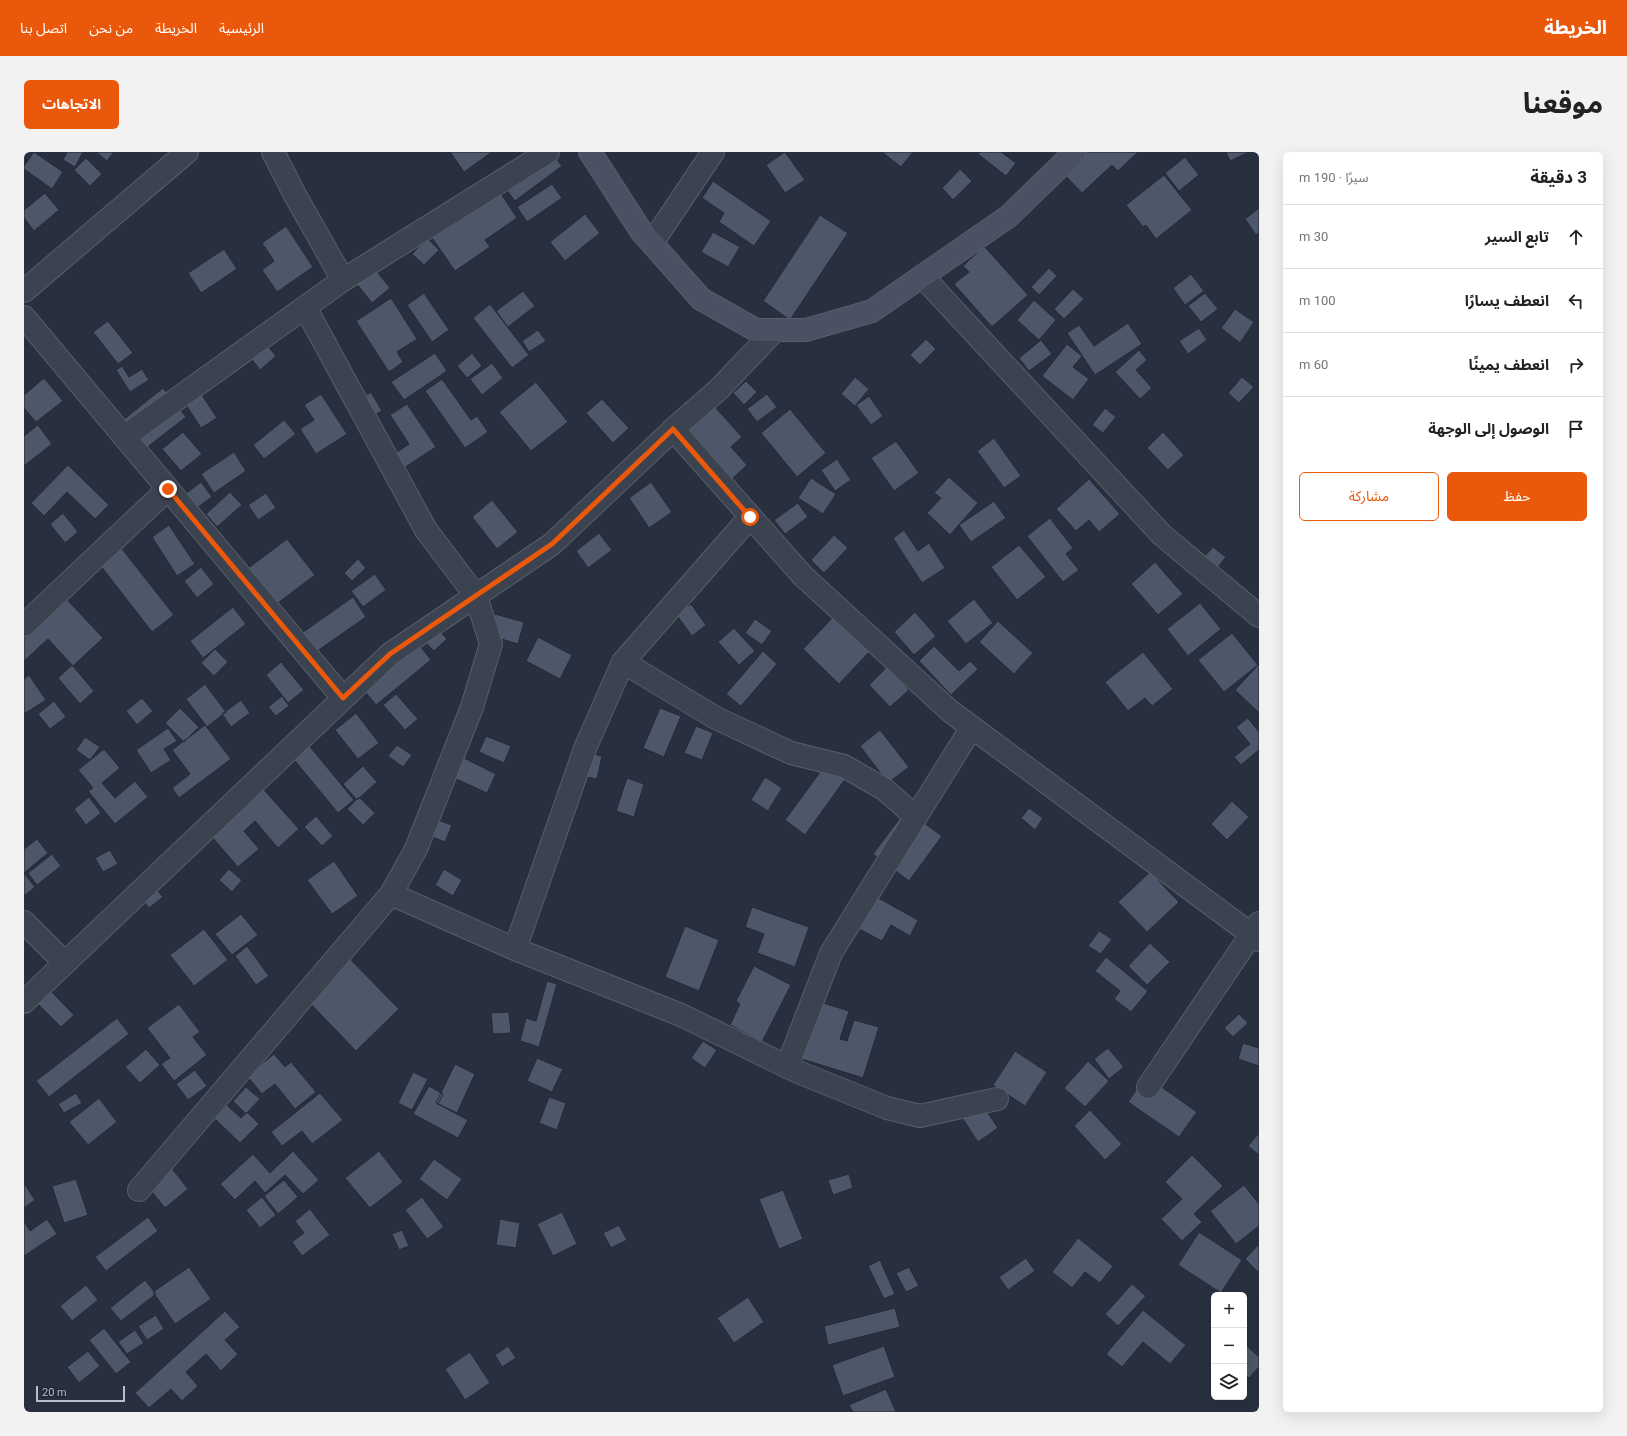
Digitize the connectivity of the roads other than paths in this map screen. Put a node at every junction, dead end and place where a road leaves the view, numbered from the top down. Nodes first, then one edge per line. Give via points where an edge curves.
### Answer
1 (186, 152) edge
2 (272, 152) edge
3 (548, 152) edge
4 (590, 152) edge
5 (713, 152) edge
6 (1075, 152) edge
7 (652, 243) junction
8 (922, 276) junction
9 (343, 280) junction
10 (24, 292) edge
11 (305, 307) junction
12 (24, 317) edge
13 (775, 330) junction
14 (673, 429) junction
15 (124, 437) junction
16 (168, 489) junction
17 (750, 517) junction
18 (476, 596) junction
19 (1259, 616) edge
20 (24, 625) edge
21 (623, 662) junction
22 (343, 698) junction
23 (972, 727) junction
24 (916, 817) junction
25 (391, 894) junction
26 (24, 922) edge
27 (1257, 932) edge
28 (515, 949) junction
29 (65, 963) junction
30 (24, 1002) edge
31 (787, 1067) junction
32 (1148, 1087) dead end
33 (997, 1100) dead end
34 (139, 1190) dead end

1 - 10 street
2 - 9 street
3 - 9 street
4 - 7 street via 641,231
5 - 7 street
6 - 8 street via 1009,216
7 - 13 street via 701,299 756,330
8 - 13 street via 872,311 806,330
8 - 19 street via 1162,535
9 - 11 street
11 - 15 street
11 - 18 street via 426,530
12 - 15 street
13 - 14 street via 720,389
14 - 17 street
14 - 18 street via 552,544
15 - 16 street
16 - 20 street
16 - 22 street
17 - 21 street
17 - 23 street via 803,576 950,711
18 - 22 street via 390,654
18 - 25 street via 491,644 472,707 416,849
21 - 24 street via 716,718 791,753 844,766 884,790
21 - 28 street via 586,746
22 - 29 street
23 - 24 street
23 - 27 street
24 - 31 street via 831,953
25 - 28 street
25 - 34 street
26 - 29 street
27 - 32 street
28 - 31 street via 681,1015
29 - 30 street
31 - 33 street via 887,1108 920,1116

